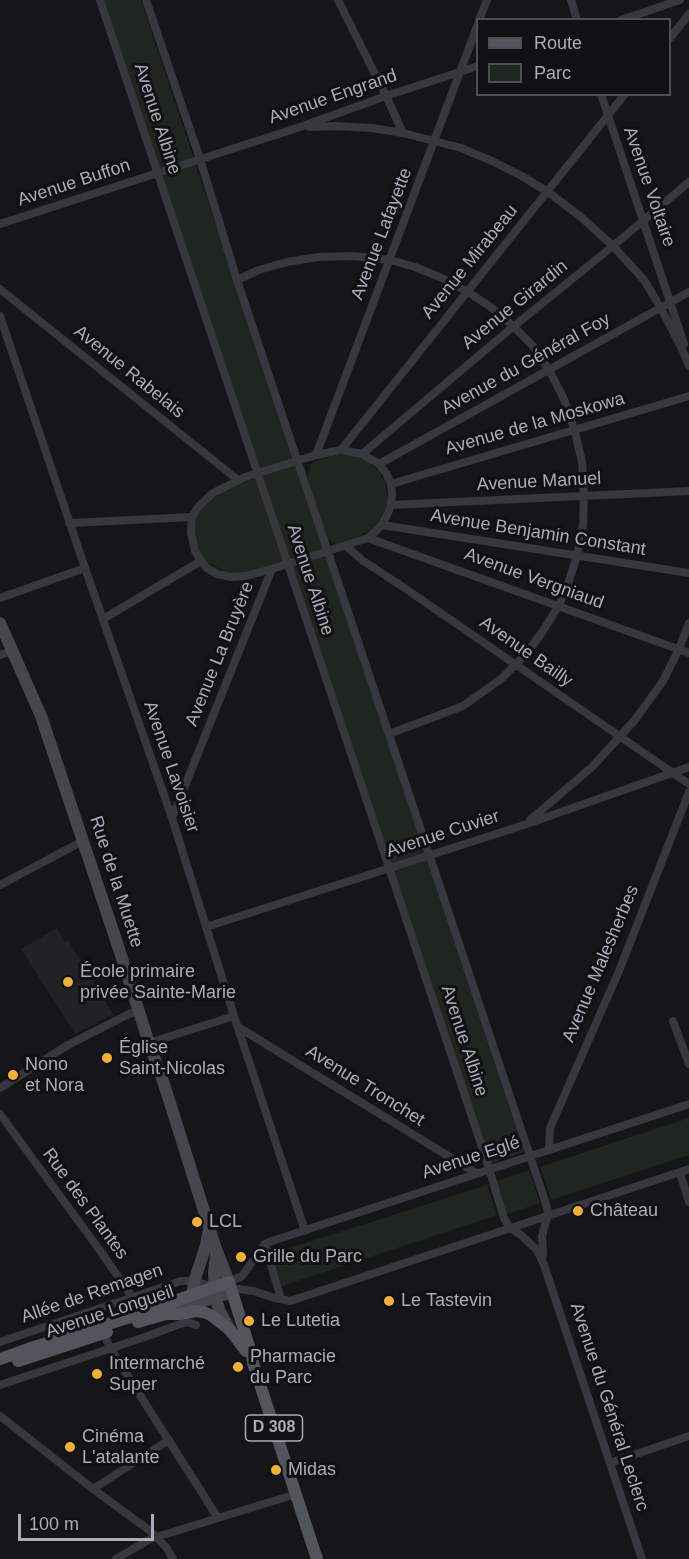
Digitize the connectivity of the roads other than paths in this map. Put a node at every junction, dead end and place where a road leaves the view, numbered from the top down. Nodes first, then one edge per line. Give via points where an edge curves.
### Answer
1 (99, 0) edge
2 (146, 0) edge
3 (338, 0) edge
4 (487, 0) edge
5 (571, 0) edge
6 (680, 0) edge
7 (689, 14) edge
8 (480, 18) edge
9 (576, 18) edge
10 (627, 18) edge
11 (476, 27) edge
12 (671, 36) edge
13 (476, 66) edge
14 (459, 72) junction
15 (386, 96) junction
16 (602, 96) edge
17 (623, 96) edge
18 (608, 116) junction
19 (300, 128) junction
20 (403, 132) junction
21 (435, 141) junction
22 (200, 159) junction
23 (158, 174) junction
24 (689, 182) edge
25 (548, 192) junction
26 (643, 221) junction
27 (0, 224) edge
28 (613, 246) junction
29 (390, 260) junction
30 (237, 280) junction
31 (0, 289) edge
32 (468, 292) junction
33 (689, 292) edge
34 (671, 302) junction
35 (661, 308) junction
36 (0, 316) edge
37 (513, 326) junction
38 (689, 359) edge
39 (689, 366) edge
40 (549, 370) junction
41 (689, 396) edge
42 (574, 429) junction
43 (341, 450) junction
44 (362, 454) junction
45 (316, 455) junction
46 (299, 461) junction
47 (379, 464) junction
48 (258, 474) junction
49 (238, 480) junction
50 (391, 484) junction
51 (689, 491) edge
52 (584, 496) junction
53 (391, 505) junction
54 (192, 518) junction
55 (69, 523) junction
56 (382, 525) junction
57 (368, 538) junction
58 (346, 546) junction
59 (328, 551) junction
60 (577, 556) junction
61 (201, 561) junction
62 (287, 564) junction
63 (85, 568) junction
64 (272, 569) junction
65 (689, 573) edge
66 (0, 598) edge
67 (559, 605) junction
68 (103, 619) junction
69 (0, 623) edge
70 (689, 623) edge
71 (679, 649) junction
72 (6, 653) edge
73 (689, 653) edge
74 (516, 665) junction
75 (389, 734) junction
76 (620, 737) junction
77 (689, 767) edge
78 (672, 772) junction
79 (689, 784) edge
80 (689, 792) edge
81 (172, 818) junction
82 (524, 825) junction
83 (83, 841) junction
84 (429, 856) junction
85 (389, 869) junction
86 (0, 885) edge
87 (206, 927) junction
88 (139, 1010) junction
89 (234, 1016) junction
90 (673, 1021) dead end
91 (238, 1028) junction
92 (149, 1043) junction
93 (689, 1064) edge
94 (0, 1088) edge
95 (689, 1104) edge
96 (0, 1114) edge
97 (549, 1150) junction
98 (530, 1156) junction
99 (689, 1169) edge
100 (489, 1170) junction
101 (476, 1173) junction
102 (680, 1173) junction
103 (689, 1202) edge
104 (549, 1215) junction
105 (208, 1226) junction
106 (510, 1228) junction
107 (305, 1231) junction
108 (265, 1244) junction
109 (216, 1249) junction
110 (544, 1265) junction
111 (194, 1281) junction
112 (230, 1287) junction
113 (215, 1292) junction
114 (192, 1295) junction
115 (133, 1298) junction
116 (281, 1299) junction
117 (146, 1311) junction
118 (166, 1314) junction
119 (196, 1325) dead end
120 (102, 1329) junction
121 (230, 1330) junction
122 (0, 1342) edge
123 (110, 1348) junction
124 (0, 1359) edge
125 (253, 1363) junction
126 (0, 1367) edge
127 (0, 1385) edge
128 (0, 1416) edge
129 (689, 1436) edge
130 (169, 1440) junction
131 (610, 1463) junction
132 (93, 1489) junction
133 (296, 1494) junction
134 (218, 1518) junction
135 (156, 1537) junction
136 (116, 1559) edge
137 (173, 1559) edge
138 (317, 1559) edge
139 (642, 1559) edge

1 - 23 street, Avenue Albine
2 - 22 street, Avenue Albine
3 - 15 street
4 - 8 street
5 - 9 street
6 - 10 street
7 - 12 street
11 - 14 street, Avenue Lafayette
13 - 14 street, Avenue Engrand
14 - 15 street, Avenue Engrand
14 - 21 street, Avenue Lafayette
15 - 19 street, Avenue Engrand
15 - 20 street
16 - 18 street, Avenue Voltaire
17 - 18 street, Avenue Mirabeau
18 - 25 street, Avenue Mirabeau
18 - 26 street, Avenue Voltaire
19 - 20 street via 336,126
19 - 22 street, Avenue Engrand
20 - 21 street
21 - 25 street via 492,161
21 - 29 street, Avenue Lafayette
22 - 23 street, Avenue Engrand
22 - 30 street, Avenue Albine
23 - 27 street, Avenue Buffon
23 - 48 street, Avenue Albine
24 - 26 street, Avenue Girardin
25 - 28 street
25 - 32 street, Avenue Mirabeau
26 - 28 street, Avenue Girardin
26 - 34 street, Avenue Voltaire
28 - 35 street via 644,280
28 - 37 street, Avenue Girardin
29 - 30 street via 318,257 287,262
29 - 32 street via 442,278
29 - 45 street, Avenue Lafayette
30 - 46 street, Avenue Albine
31 - 49 street, Avenue Rabelais
32 - 37 street
32 - 43 street, Avenue Mirabeau
33 - 34 street, Avenue du Général Foy
34 - 35 street, Avenue du Général Foy
34 - 38 street, Avenue Voltaire
35 - 39 street
35 - 40 street, Avenue du Général Foy
36 - 55 street, Avenue Lavoisier
37 - 40 street
37 - 44 street, Avenue Girardin
40 - 42 street
40 - 47 street, Avenue du Général Foy
41 - 42 street, Avenue de la Moskowa
42 - 50 street, Avenue de la Moskowa
42 - 52 street via 582,461
43 - 44 street
43 - 45 street
44 - 47 street
45 - 46 street
46 - 48 street
46 - 59 street, Avenue Albine
47 - 50 street
48 - 49 street
48 - 62 street, Avenue Albine
49 - 54 street via 213,493
50 - 53 street
51 - 52 street, Avenue Manuel
52 - 53 street, Avenue Manuel
52 - 60 street
53 - 56 street
54 - 55 street
54 - 61 street via 191,533
55 - 63 street, Avenue Lavoisier
56 - 57 street
56 - 60 street, Avenue Benjamin Constant
57 - 58 street
57 - 67 street, Avenue Vergniaud
58 - 59 street
58 - 74 street, Avenue Bailly
59 - 62 street
59 - 75 street, Avenue Albine
60 - 65 street, Avenue Benjamin Constant
60 - 67 street
61 - 64 street via 217,574 231,577
61 - 68 street
62 - 64 street
62 - 85 street, Avenue Albine
63 - 66 street
63 - 68 street, Avenue Lavoisier
64 - 81 street, Avenue La Bruyère
67 - 71 street, Avenue Vergniaud
67 - 74 street
68 - 81 street, Avenue Lavoisier
69 - 72 street, Rue de la Muette
70 - 71 street
71 - 73 street, Avenue Vergniaud
71 - 76 street via 663,681
72 - 83 street, Rue de la Muette via 41,716
74 - 75 street via 463,706
74 - 76 street, Avenue Bailly
75 - 84 street, Avenue Albine
76 - 78 street, Avenue Bailly
76 - 82 street via 592,767
77 - 78 street, Avenue Cuvier
78 - 79 street, Avenue Bailly
78 - 82 street, Avenue Cuvier
80 - 97 street, Avenue Malesherbes via 619,971 550,1128
81 - 87 street, Avenue Lavoisier
82 - 84 street, Avenue Cuvier
83 - 86 street
83 - 88 street, Rue de la Muette
84 - 85 street, Avenue Cuvier
84 - 98 street, Avenue Albine
85 - 87 street, Avenue Cuvier
85 - 100 street, Avenue Albine
87 - 89 street, Avenue Lavoisier
88 - 92 street, Rue de la Muette
88 - 94 street via 68,1045
89 - 91 street, Avenue Lavoisier
89 - 92 street
90 - 93 street
91 - 101 street, Avenue Tronchet
91 - 107 street, Avenue Lavoisier
92 - 105 street, Rue de la Muette
95 - 97 street, Avenue Eglé
96 - 115 street, Rue des Plantes
97 - 98 street, Avenue Eglé
98 - 100 street, Avenue Eglé
98 - 104 street
99 - 102 street
100 - 101 street, Avenue Eglé
100 - 106 street, Avenue du Général Leclerc
101 - 107 street, Avenue Eglé
102 - 103 street
102 - 104 street
104 - 106 street
104 - 110 street, Avenue du Général Leclerc via 541,1245
105 - 109 street, Rue de la Muette
105 - 111 street, Rue de la Muette
106 - 110 street, Avenue du Général Leclerc via 537,1250
106 - 116 street via 290,1300
107 - 108 street, Avenue Eglé
108 - 112 street
108 - 116 street
109 - 112 street, Rue de la Muette
109 - 113 street, Rue de la Muette
110 - 131 street, Avenue du Général Leclerc
111 - 113 street
111 - 114 street, Rue de la Muette
111 - 115 street, Allée de Remagen via 181,1281
112 - 113 main road, Avenue Longueil / D 308
112 - 116 street
112 - 125 main road, D 308
113 - 114 main road, Avenue Longueil / D 308
113 - 118 street, Avenue Longueil
113 - 121 street
114 - 117 main road, Avenue Longueil / D 308
115 - 117 street, Rue des Plantes
115 - 122 street, Allée de Remagen
117 - 120 main road, Avenue Longueil / D 308
118 - 120 main road, Avenue Longueil / D 308
118 - 121 main road, D 308 via 203,1312
119 - 123 street via 180,1324
120 - 123 street
120 - 124 main road, Avenue Longueil / D 308 via 72,1334
120 - 126 main road, Avenue Longueil / D 308
121 - 125 main road, D 308
123 - 127 street
123 - 130 street
125 - 133 main road, D 308
128 - 132 street
129 - 131 street
130 - 132 street
130 - 134 street
131 - 139 street, Avenue du Général Leclerc
132 - 135 street
133 - 134 street
133 - 138 main road, D 308
134 - 135 street
135 - 136 street
135 - 137 street

